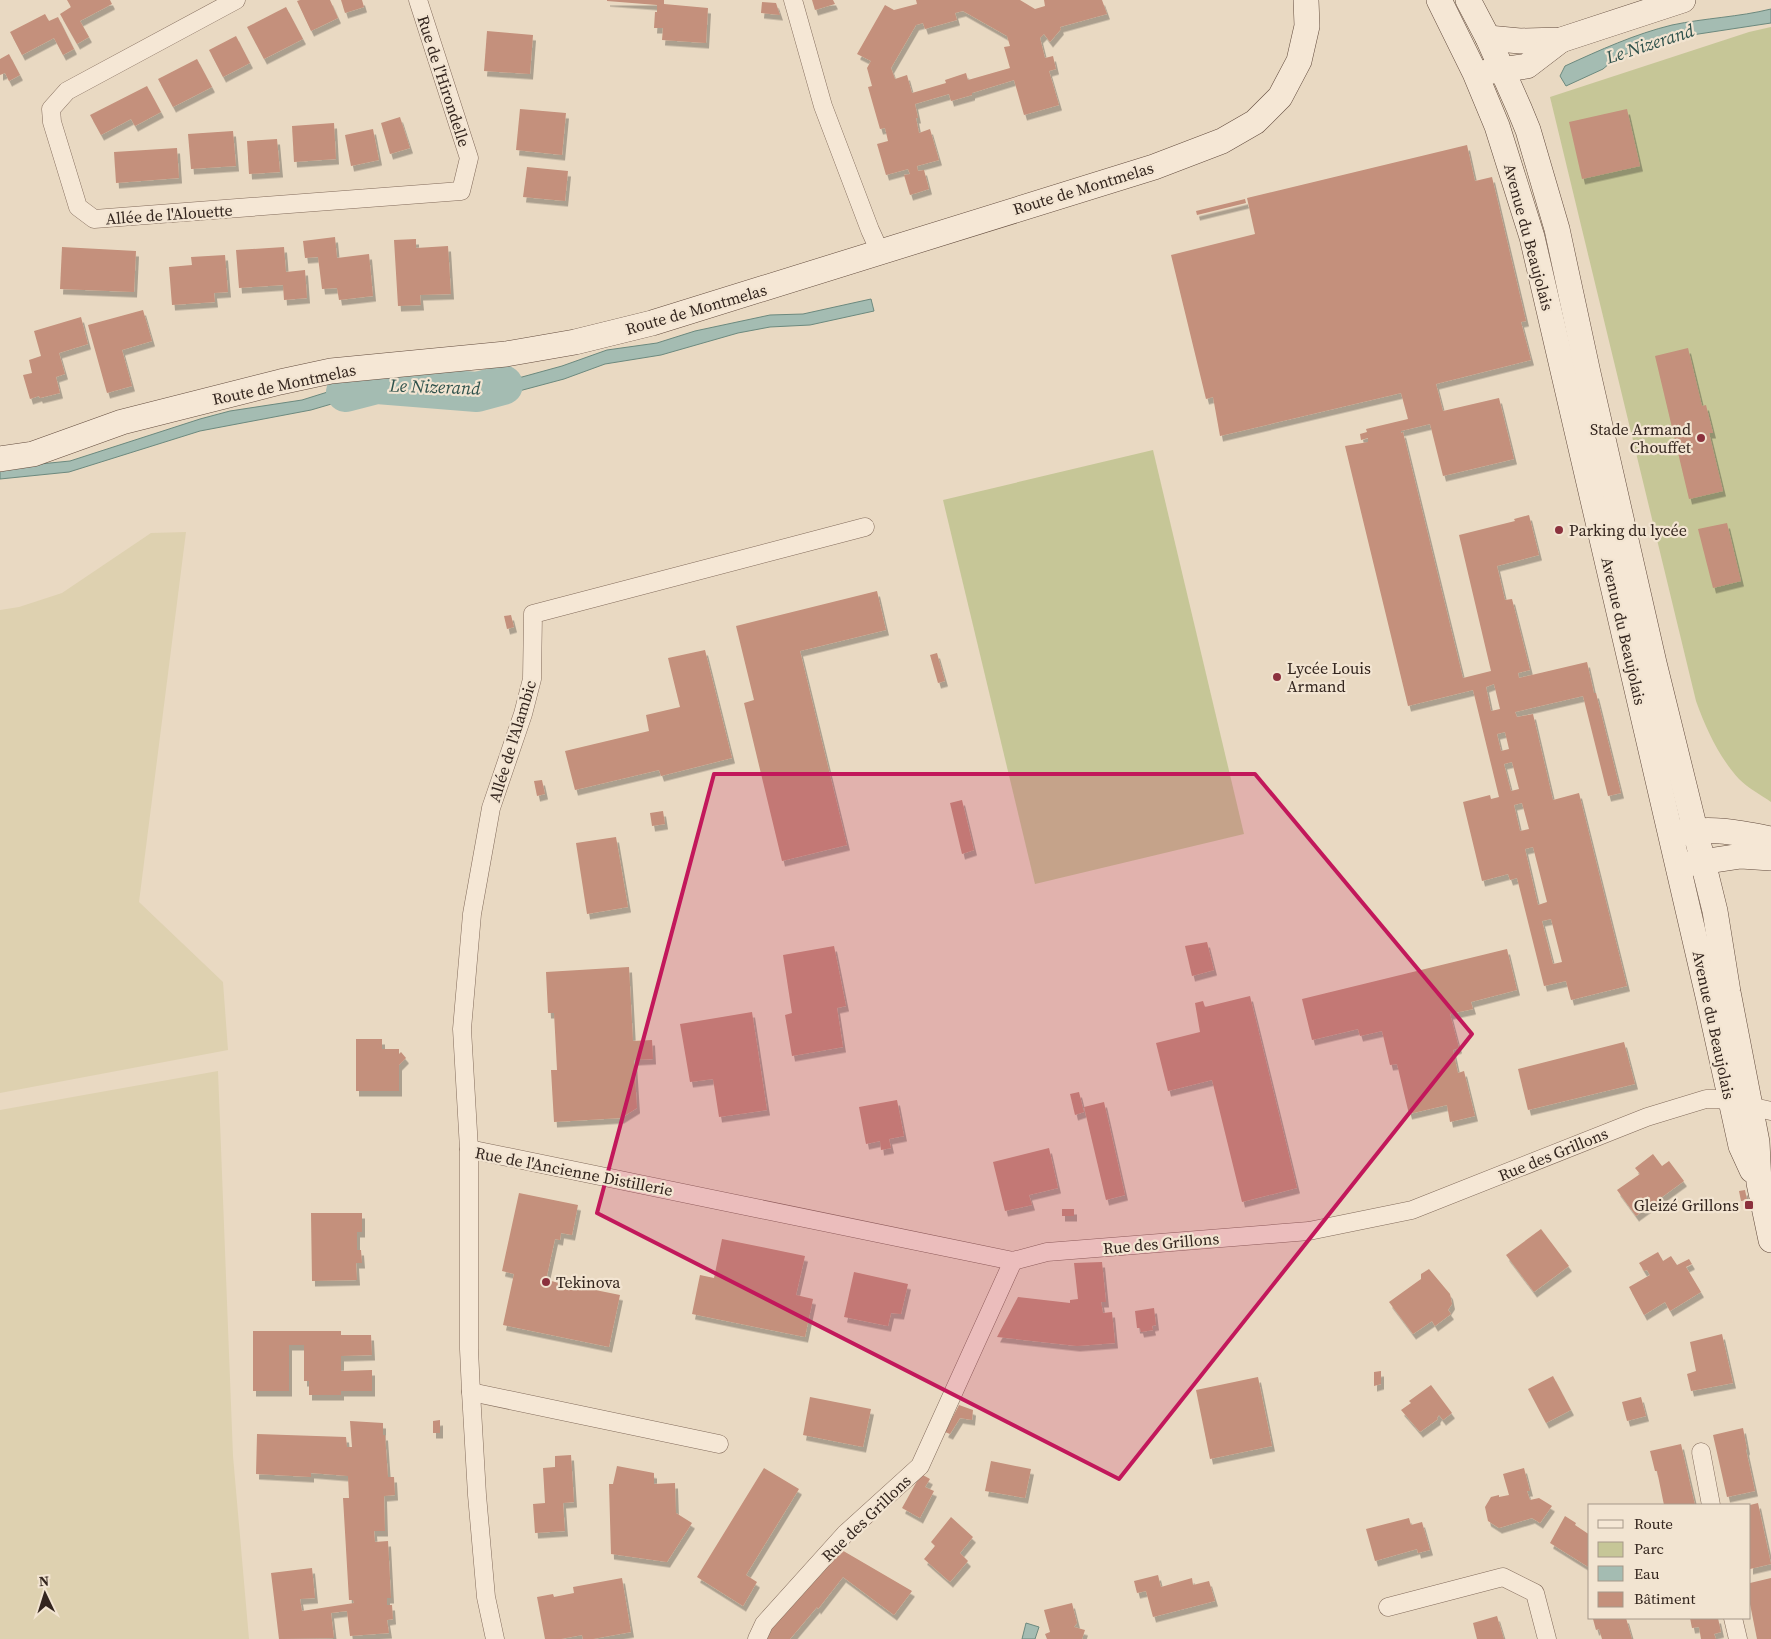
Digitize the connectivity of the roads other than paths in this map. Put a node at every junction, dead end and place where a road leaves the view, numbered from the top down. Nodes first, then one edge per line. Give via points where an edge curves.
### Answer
1 (236, 0) edge
2 (418, 0) edge
3 (793, 0) edge
4 (1439, 0) edge
5 (1468, 0) edge
6 (1683, 0) edge
7 (1305, 4) edge
8 (1488, 38) junction
9 (1561, 40) junction
10 (1475, 73) junction
11 (1512, 90) junction
12 (461, 191) joint
13 (880, 252) junction
14 (0, 459) edge
15 (865, 527) dead end
16 (1696, 830) junction
17 (1671, 836) junction
18 (1771, 839) edge
19 (1771, 858) edge
20 (1703, 861) junction
21 (1678, 867) junction
22 (1751, 1106) edge
23 (468, 1148) junction
24 (1771, 1240) edge
25 (1013, 1261) junction
26 (471, 1392) junction
27 (719, 1444) dead end
28 (1701, 1452) dead end
29 (1711, 1504) edge
30 (1388, 1607) dead end
31 (1733, 1619) edge
32 (495, 1639) edge
33 (757, 1639) edge
34 (1547, 1639) edge
35 (1738, 1639) edge

1 - 12 street, Allée de l'Alouette via 67,91 51,109 78,207 94,219
2 - 12 street, Rue de l'Hirondelle via 468,158
3 - 13 street via 822,106
4 - 10 main road, Avenue du Beaujolais
5 - 8 main road, Avenue du Beaujolais
6 - 9 main road
7 - 13 main road, Route de Montmelas via 1307,26 1299,61 1280,97 1255,122 1222,141 1154,167
8 - 9 main road
8 - 11 main road, Avenue du Beaujolais
9 - 11 main road via 1527,66
10 - 11 main road
10 - 17 main road, Avenue du Beaujolais via 1503,139 1532,237
11 - 16 main road, Avenue du Beaujolais via 1528,130 1557,229 1654,663
13 - 14 main road, Route de Montmelas via 652,323 575,342 506,354 331,371 122,422 33,454
15 - 23 street, Allée de l'Alambic via 533,614 532,679 492,808 472,914 462,1029
16 - 17 main road
16 - 18 main road via 1725,830
16 - 20 main road, Avenue du Beaujolais
17 - 21 main road, Avenue du Beaujolais
19 - 20 main road via 1740,856
20 - 21 main road
20 - 22 main road, Avenue du Beaujolais
21 - 22 main road, Avenue du Beaujolais via 1708,996
22 - 24 main road, Avenue du Beaujolais via 1758,1142 1758,1183
22 - 25 street, Rue des Grillons via 1706,1099 1647,1117 1412,1210 1309,1231 1047,1252
23 - 25 street, Rue de l'Ancienne Distillerie
23 - 26 street, Rue de l'Ancienne Distillerie
25 - 33 street, Rue des Grillons via 920,1466 845,1534 764,1624
26 - 27 street
26 - 32 street, Rue de l'Ancienne Distillerie via 486,1597
28 - 29 street
30 - 34 street via 1503,1577 1535,1593
31 - 35 street

